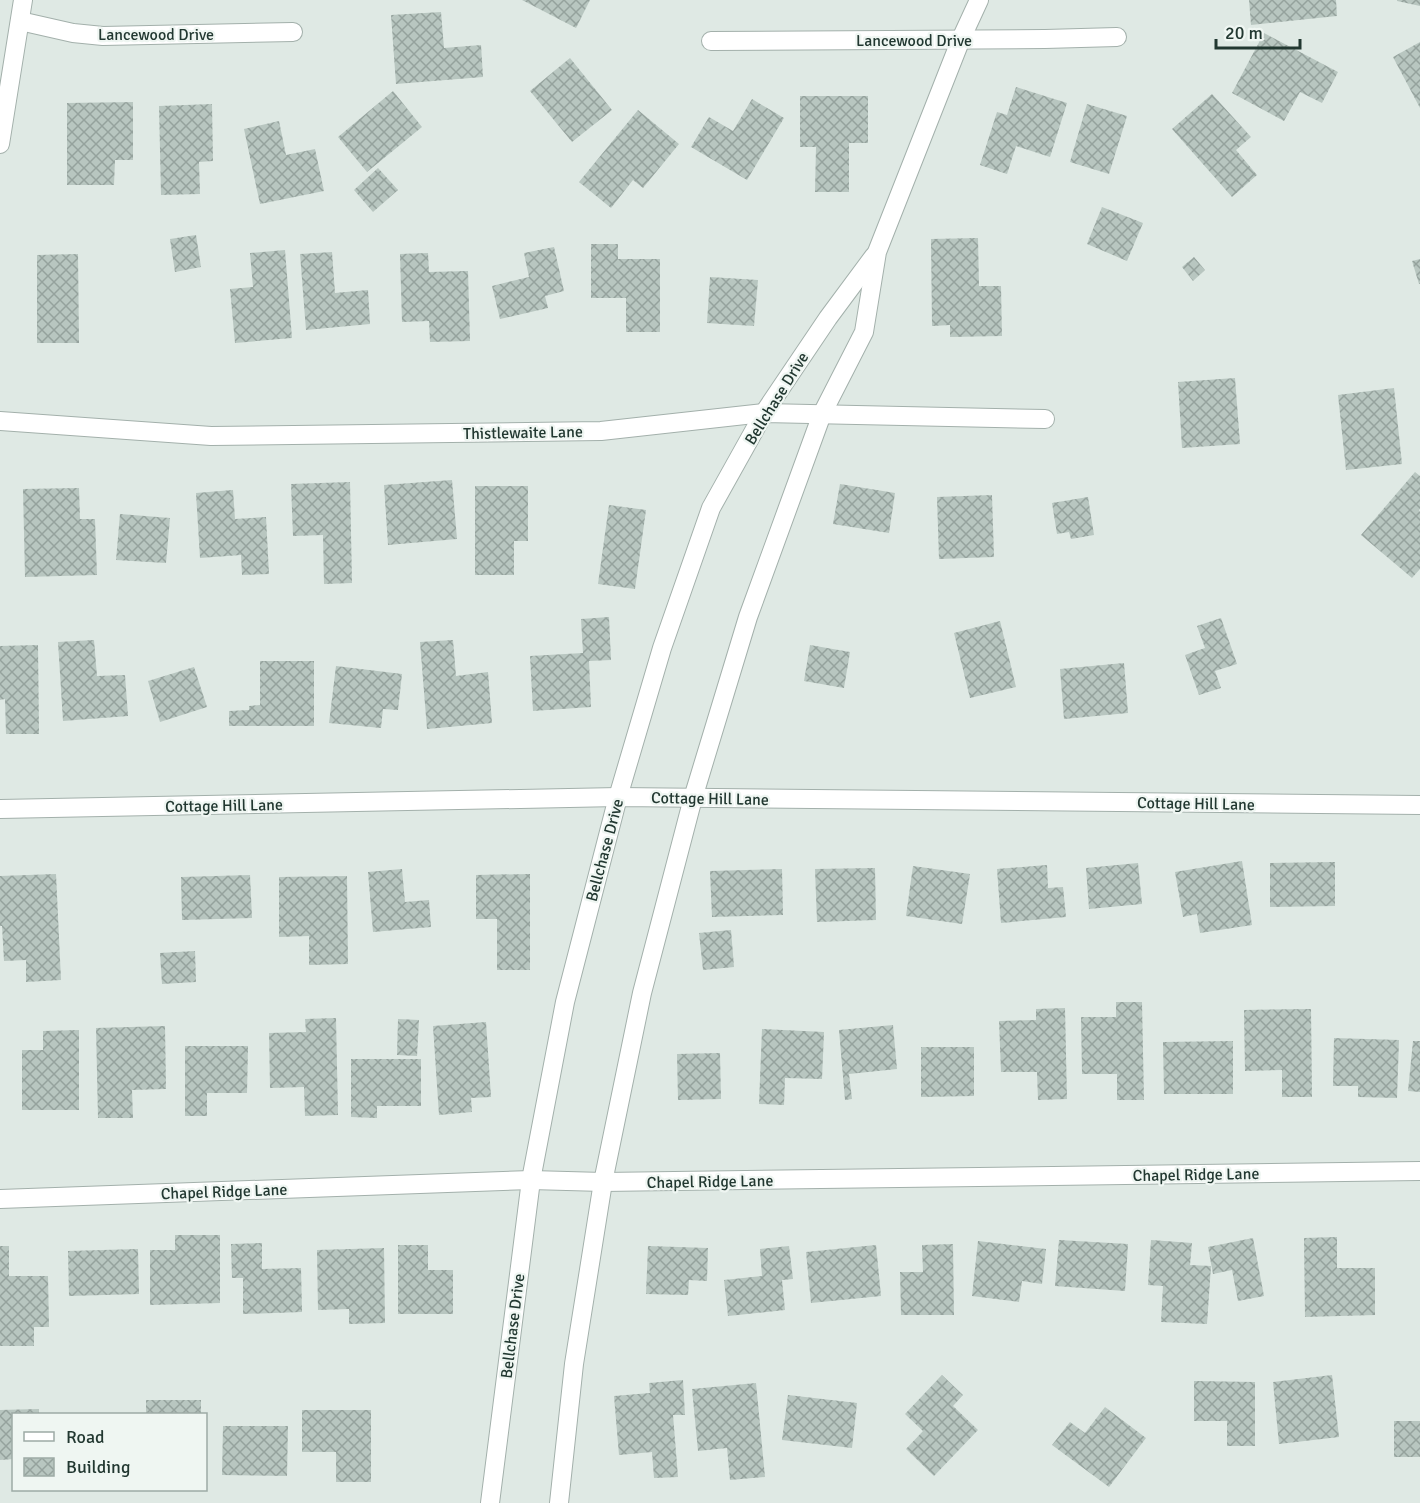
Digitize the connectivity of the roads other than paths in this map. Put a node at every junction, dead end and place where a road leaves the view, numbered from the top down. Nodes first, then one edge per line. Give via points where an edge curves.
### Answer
1 (23, 0) edge
2 (979, 0) edge
3 (20, 21) junction
4 (293, 32) dead end
5 (1117, 37) dead end
6 (961, 39) junction
7 (711, 41) dead end
8 (0, 144) edge
9 (877, 252) junction
10 (764, 413) junction
11 (822, 414) junction
12 (1045, 419) dead end
13 (0, 421) edge
14 (618, 797) junction
15 (693, 798) junction
16 (1420, 805) edge
17 (0, 809) edge
18 (1420, 1171) edge
19 (531, 1180) junction
20 (603, 1182) junction
21 (0, 1199) edge
22 (490, 1503) edge
23 (559, 1503) edge

1 - 3 street
2 - 6 street, Bellchase Drive
3 - 4 street, Lancewood Drive via 103,36
3 - 8 street
5 - 6 street, Lancewood Drive
6 - 7 street, Lancewood Drive
6 - 9 street, Bellchase Drive
9 - 10 street, Bellchase Drive
9 - 11 street, Bellchase Drive via 864,332
10 - 11 street, Thistlewaite Lane
10 - 13 street, Thistlewaite Lane via 601,431 211,436
10 - 14 street, Bellchase Drive via 711,508 662,648
11 - 12 street, Thistlewaite Lane
11 - 15 street, Bellchase Drive via 748,617
14 - 15 street, Cottage Hill Lane
14 - 17 street, Cottage Hill Lane
14 - 19 street, Bellchase Drive via 565,1002
15 - 16 street, Cottage Hill Lane
15 - 20 street, Bellchase Drive via 642,993
18 - 20 street, Chapel Ridge Lane
19 - 20 street, Chapel Ridge Lane
19 - 21 street, Chapel Ridge Lane
19 - 22 street, Bellchase Drive
20 - 23 street, Bellchase Drive via 573,1364

